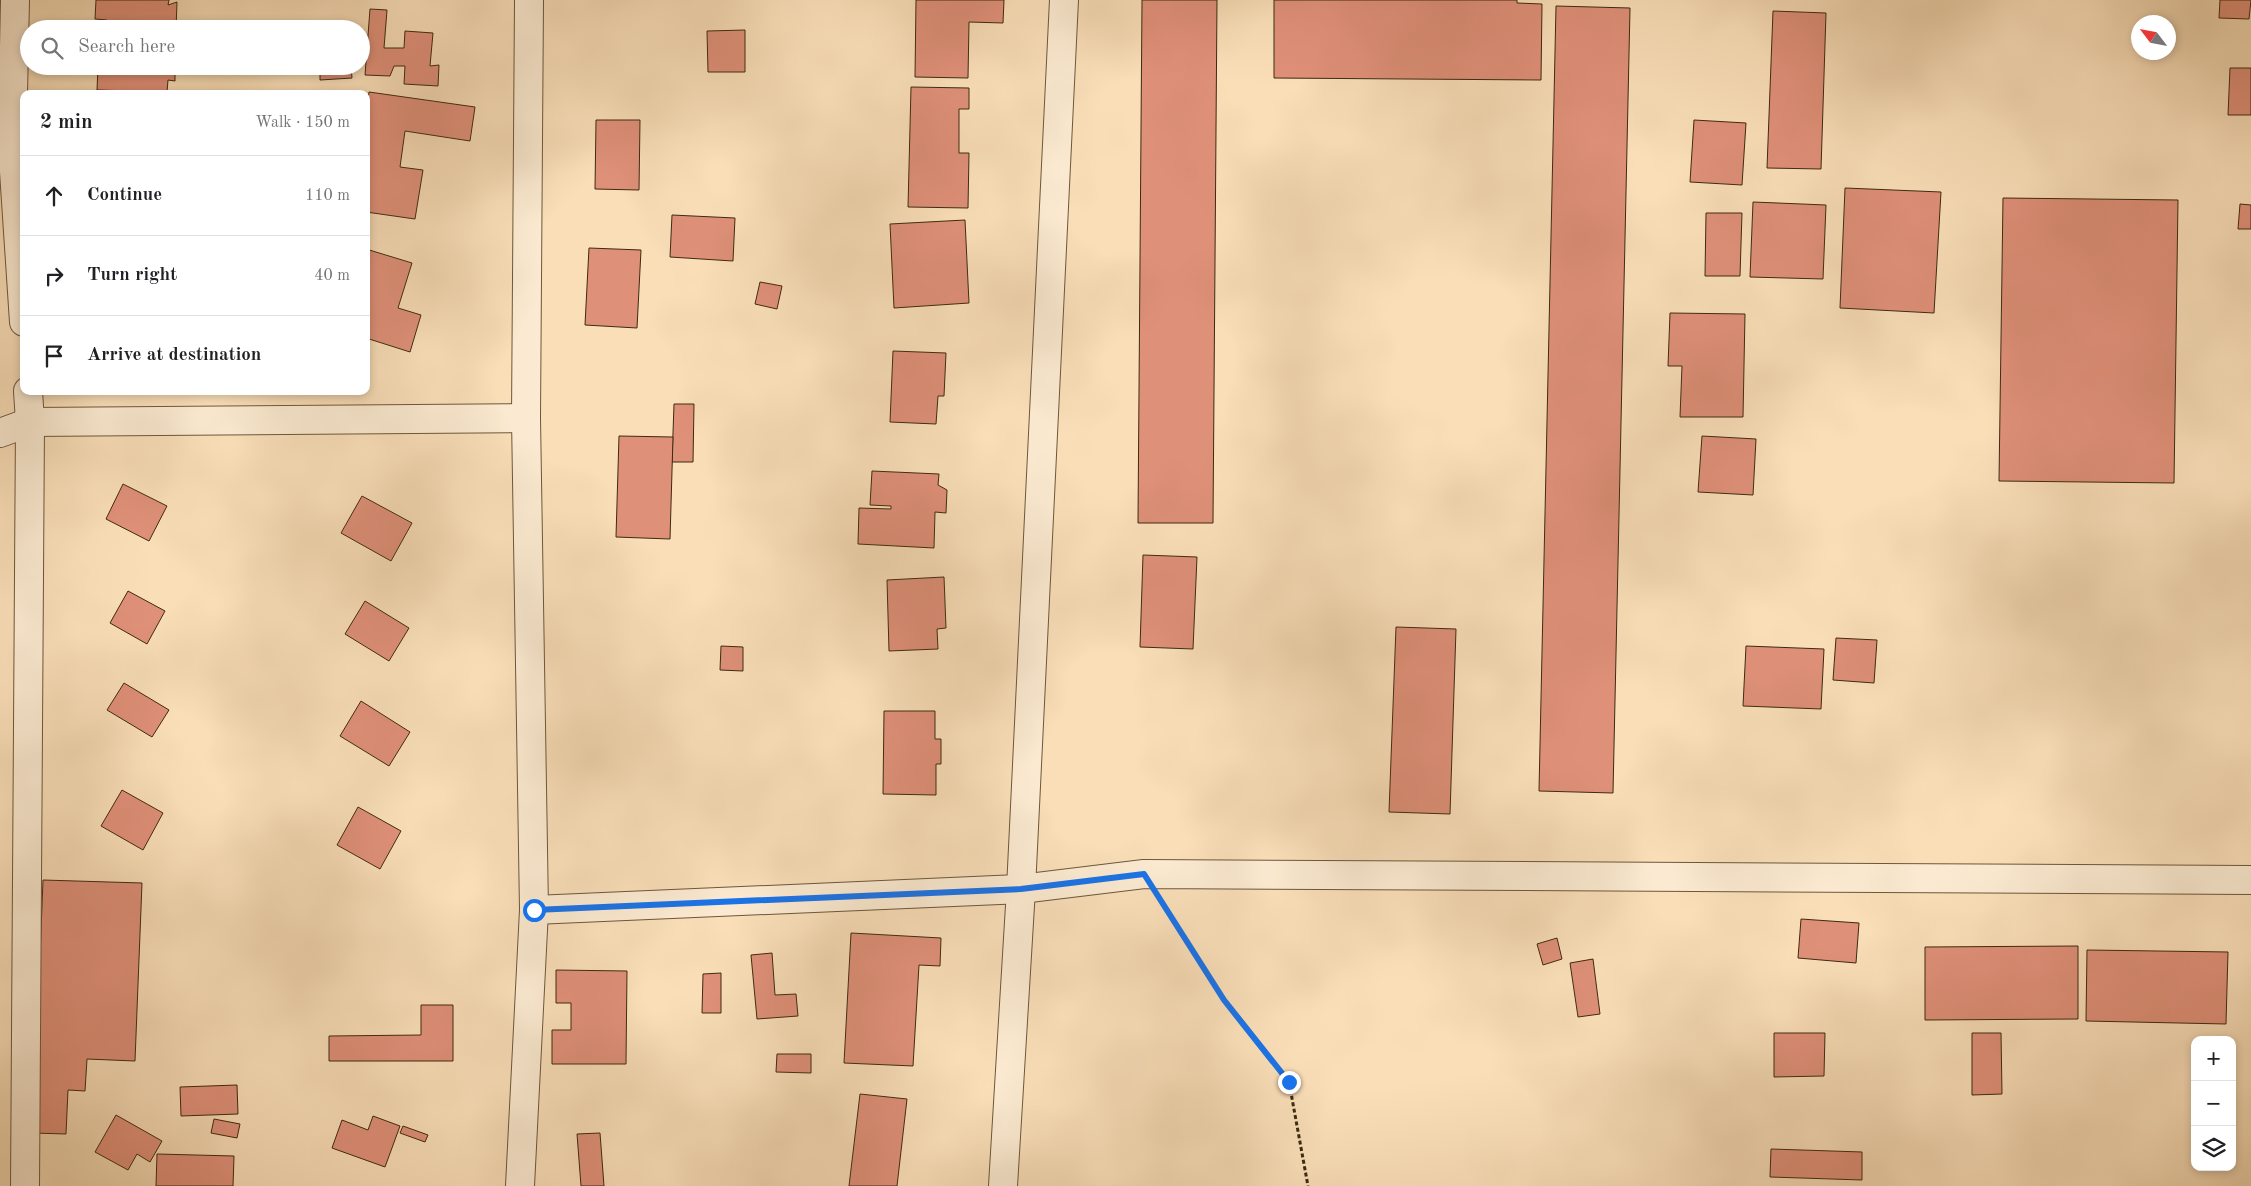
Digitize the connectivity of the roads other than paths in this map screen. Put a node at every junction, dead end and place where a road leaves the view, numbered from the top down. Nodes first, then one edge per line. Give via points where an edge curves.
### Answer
1 (15, 0) edge
2 (529, 0) edge
3 (1064, 0) edge
4 (20, 262) edge
5 (28, 395) edge
6 (0, 410) edge
7 (526, 418) junction
8 (30, 422) junction
9 (0, 433) edge
10 (2251, 880) edge
11 (1021, 889) junction
12 (534, 910) junction
13 (26, 1186) edge
14 (520, 1186) edge
15 (1003, 1186) edge

1 - 4 street via 12,141
2 - 7 street
3 - 11 street
5 - 8 street
6 - 8 street
7 - 8 street
7 - 12 street
8 - 9 street
8 - 13 street
10 - 11 street via 1144,874
11 - 12 street
11 - 15 street
12 - 14 street

